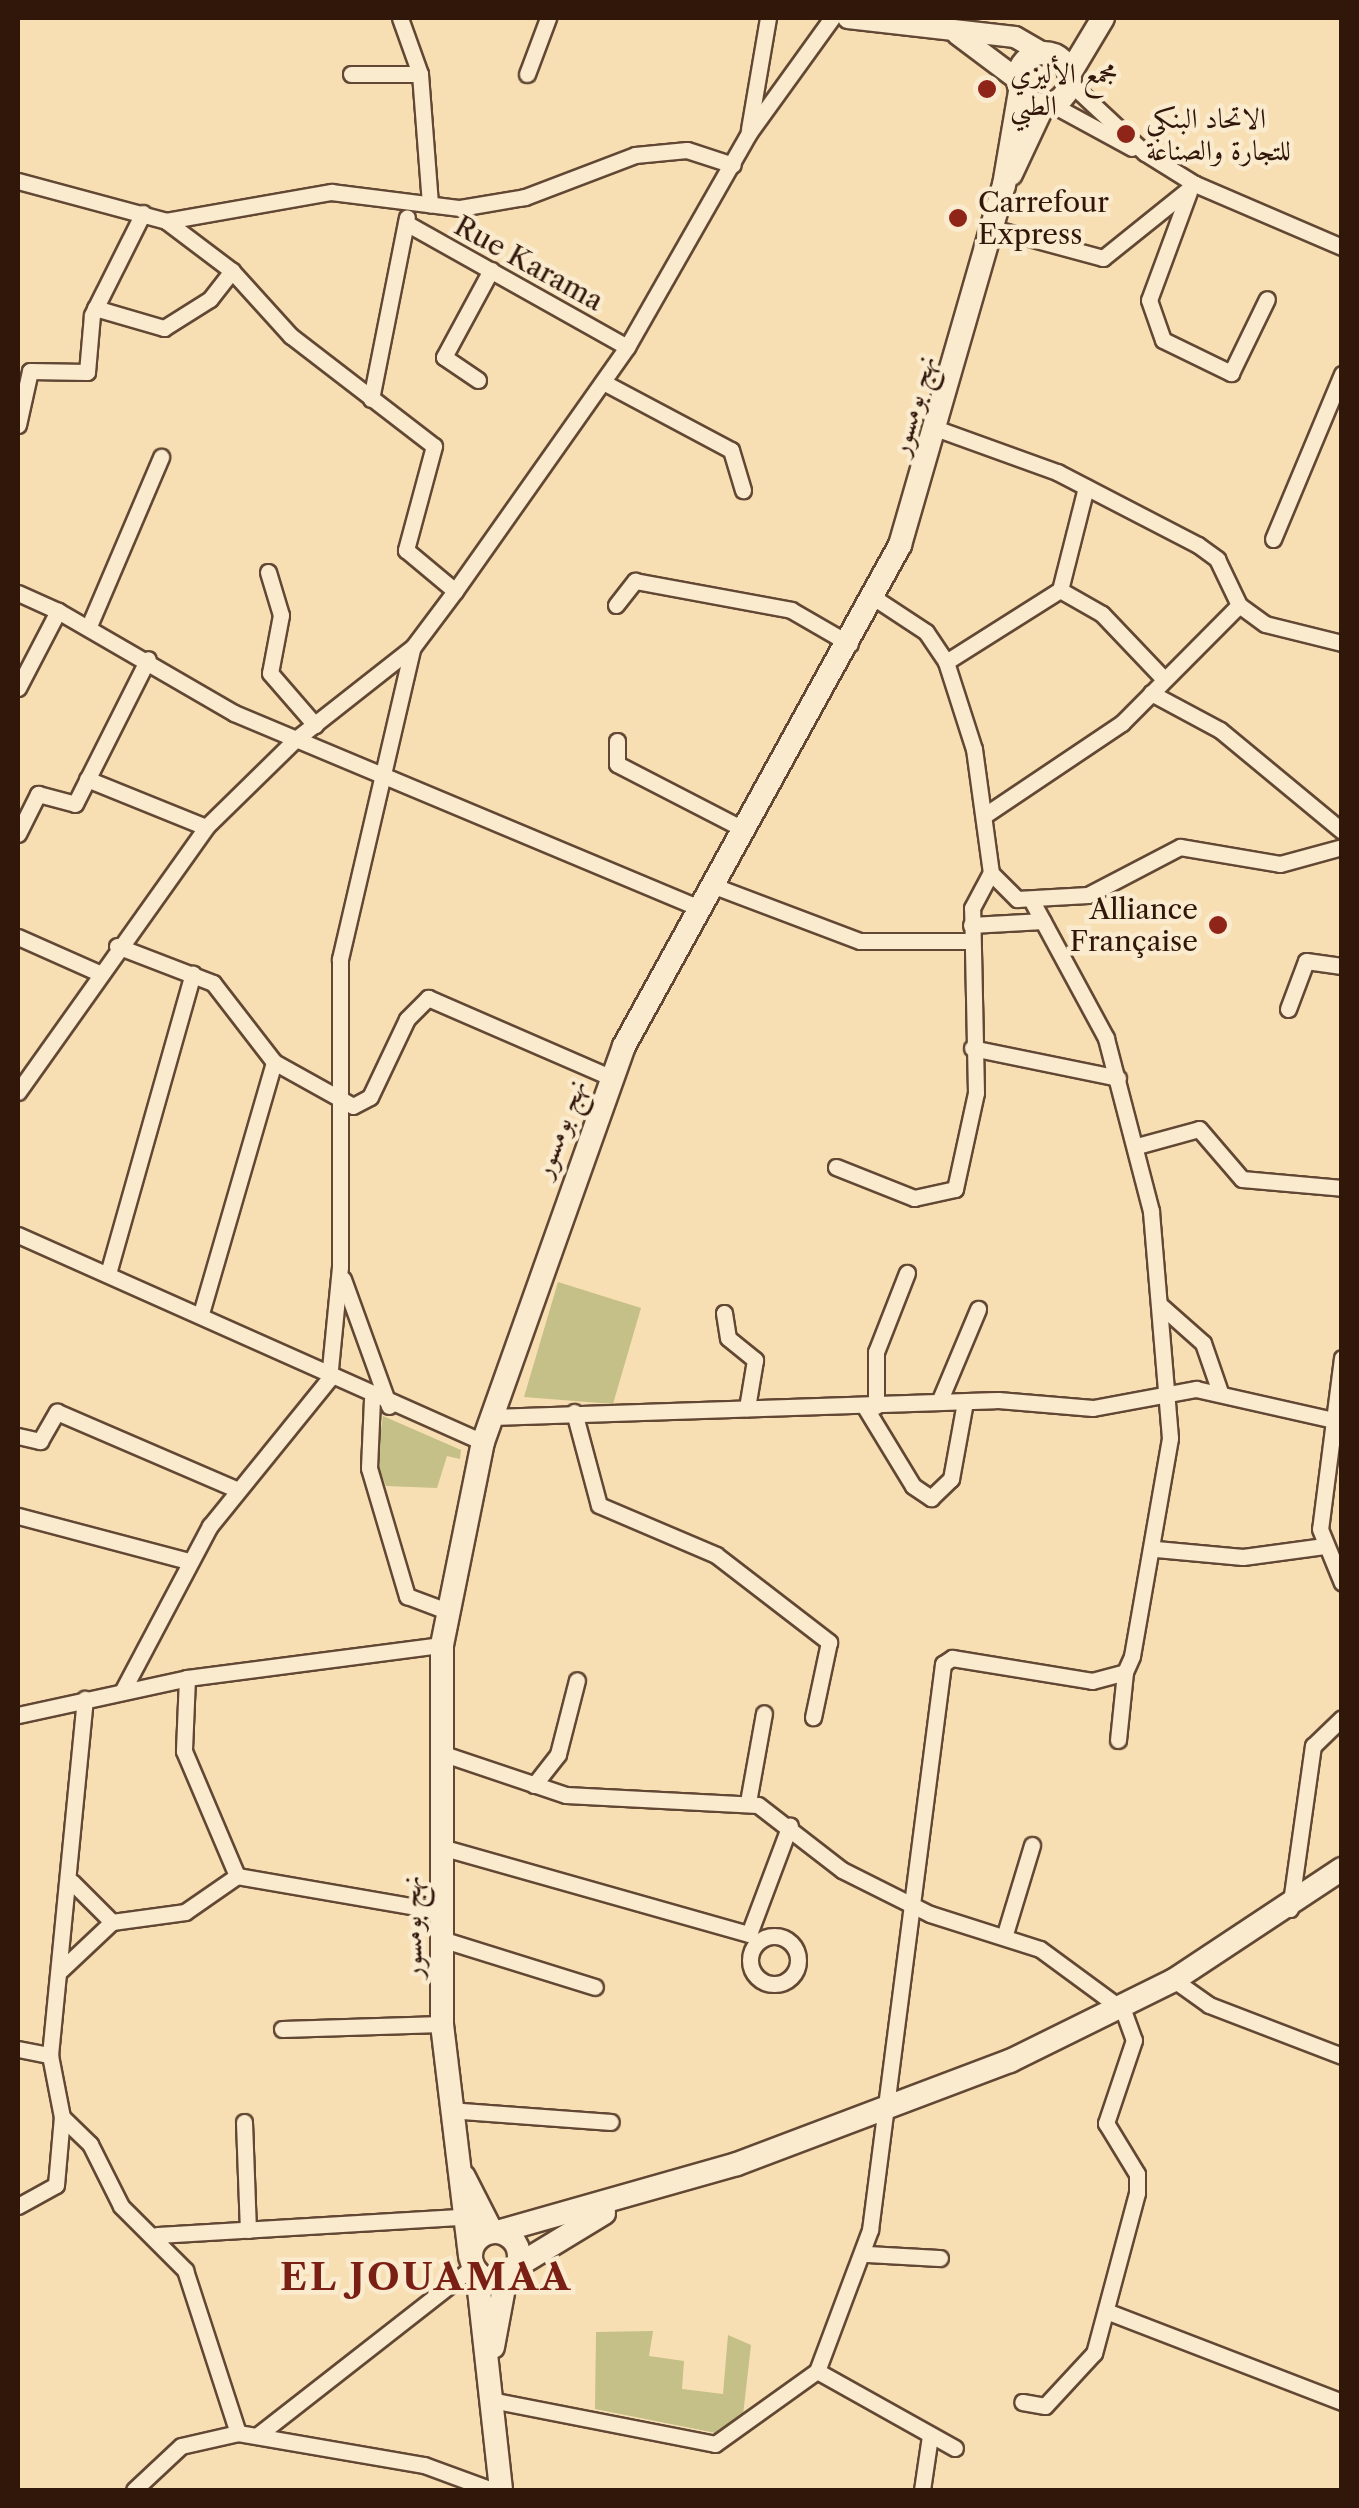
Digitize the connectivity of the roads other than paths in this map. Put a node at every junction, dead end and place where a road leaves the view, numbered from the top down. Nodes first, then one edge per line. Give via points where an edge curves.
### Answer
1 (400, 18) edge
2 (548, 18) edge
3 (768, 18) edge
4 (832, 18) edge
5 (848, 18) edge
6 (1103, 18) edge
7 (949, 28) edge
8 (1046, 53) junction
9 (350, 74) dead end
10 (420, 74) junction
11 (527, 74) dead end
12 (1069, 77) junction
13 (1019, 86) junction
14 (1047, 105) junction
15 (749, 133) junction
16 (1145, 153) junction
17 (732, 165) junction
18 (18, 180) edge
19 (1004, 185) junction
20 (1193, 186) junction
21 (409, 204) junction
22 (430, 205) junction
23 (143, 213) junction
24 (166, 221) junction
25 (406, 224) junction
26 (992, 228) junction
27 (1342, 247) edge
28 (491, 270) junction
29 (232, 271) junction
30 (1267, 299) dead end
31 (95, 308) junction
32 (627, 347) junction
33 (1342, 374) edge
34 (478, 380) dead end
35 (604, 382) junction
36 (371, 399) junction
37 (18, 425) edge
38 (938, 429) junction
39 (161, 457) dead end
40 (1086, 488) junction
41 (743, 490) dead end
42 (1272, 539) dead end
43 (268, 572) dead end
44 (1060, 590) junction
45 (455, 591) junction
46 (18, 594) edge
47 (876, 599) junction
48 (616, 605) dead end
49 (1239, 605) junction
50 (58, 611) junction
51 (89, 626) junction
52 (1342, 643) edge
53 (850, 644) junction
54 (413, 647) junction
55 (148, 659) junction
56 (946, 662) junction
57 (1162, 678) junction
58 (18, 688) edge
59 (1151, 693) junction
60 (315, 725) junction
61 (296, 740) junction
62 (617, 741) dead end
63 (376, 776) junction
64 (87, 780) junction
65 (985, 815) junction
66 (206, 827) junction
67 (743, 830) junction
68 (1342, 831) edge
69 (18, 834) edge
70 (1342, 847) edge
71 (991, 874) junction
72 (710, 884) junction
73 (1034, 903) junction
74 (697, 907) junction
75 (1043, 921) junction
76 (971, 933) junction
77 (18, 937) edge
78 (117, 946) junction
79 (1342, 966) edge
80 (99, 973) junction
81 (194, 974) junction
82 (1288, 1009) dead end
83 (972, 1048) junction
84 (274, 1062) junction
85 (610, 1078) junction
86 (1118, 1078) junction
87 (18, 1092) edge
88 (337, 1098) junction
89 (1137, 1146) junction
90 (836, 1166) dead end
91 (1342, 1188) edge
92 (18, 1235) edge
93 (340, 1266) junction
94 (109, 1270) junction
95 (907, 1274) dead end
96 (1160, 1304) junction
97 (978, 1309) dead end
98 (202, 1310) junction
99 (724, 1313) dead end
100 (1342, 1358) edge
101 (329, 1378) junction
102 (1220, 1392) junction
103 (1161, 1395) junction
104 (372, 1399) junction
105 (939, 1402) junction
106 (965, 1402) junction
107 (389, 1406) junction
108 (871, 1406) junction
109 (747, 1408) junction
110 (574, 1412) junction
111 (492, 1418) junction
112 (1335, 1422) edge
113 (18, 1436) edge
114 (483, 1442) junction
115 (236, 1488) junction
116 (18, 1516) edge
117 (1324, 1546) junction
118 (1156, 1549) junction
119 (188, 1561) junction
120 (1342, 1583) edge
121 (446, 1611) junction
122 (442, 1645) junction
123 (1125, 1672) junction
124 (187, 1678) junction
125 (577, 1680) dead end
126 (123, 1690) junction
127 (85, 1700) junction
128 (764, 1712) dead end
129 (18, 1714) edge
130 (813, 1717) dead end
131 (1342, 1718) edge
132 (1118, 1740) dead end
133 (441, 1753) junction
134 (534, 1785) junction
135 (748, 1802) junction
136 (790, 1826) junction
137 (1032, 1845) dead end
138 (440, 1848) junction
139 (1342, 1869) edge
140 (236, 1876) junction
141 (72, 1882) junction
142 (912, 1900) junction
143 (1290, 1909) junction
144 (440, 1911) junction
145 (112, 1922) junction
146 (1005, 1934) junction
147 (441, 1939) junction
148 (60, 1970) junction
149 (1174, 1980) junction
150 (595, 1987) dead end
151 (1123, 2010) junction
152 (442, 2024) junction
153 (282, 2028) dead end
154 (18, 2049) edge
155 (50, 2054) junction
156 (1342, 2056) edge
157 (887, 2108) junction
158 (449, 2110) junction
159 (62, 2117) junction
160 (244, 2122) dead end
161 (610, 2122) dead end
162 (457, 2164) junction
163 (648, 2193) junction
164 (18, 2206) edge
165 (464, 2216) junction
166 (248, 2230) junction
167 (495, 2232) junction
168 (157, 2235) junction
169 (866, 2254) junction
170 (940, 2258) dead end
171 (473, 2265) junction
172 (511, 2272) junction
173 (1106, 2311) junction
174 (490, 2355) junction
175 (817, 2371) junction
176 (496, 2401) junction
177 (1022, 2402) dead end
178 (1342, 2402) edge
179 (238, 2433) junction
180 (258, 2435) junction
181 (930, 2436) junction
182 (955, 2448) dead end
183 (134, 2490) edge
184 (492, 2490) edge
185 (500, 2490) edge
186 (922, 2490) edge

1 - 10 street
2 - 11 street
3 - 15 street
4 - 15 street
5 - 7 street
6 - 8 main road, نهج بومسور
6 - 12 main road, نهج بومسور
7 - 8 street via 1015,38
7 - 13 street
8 - 12 main road
8 - 13 main road, نهج بومسور via 1025,61
9 - 10 street
10 - 22 street
12 - 14 main road, نهج بومسور
12 - 16 street
13 - 14 main road
13 - 19 main road, نهج بومسور
14 - 16 street
14 - 19 main road, نهج بومسور
15 - 17 street
16 - 20 street
17 - 22 street via 687,150 635,156 519,198
17 - 32 street
18 - 23 street
19 - 26 main road, نهج بومسور
20 - 26 street via 1104,258
20 - 27 street
20 - 30 street via 1149,300 1163,340 1230,372
21 - 22 street
21 - 24 street via 331,192
21 - 25 street
23 - 24 street
23 - 31 street
24 - 29 street
25 - 28 street, Rue Karama
25 - 36 street
26 - 38 main road, نهج بومسور
28 - 32 street, Rue Karama
28 - 34 street via 444,357
29 - 31 street via 210,299 164,328
29 - 36 street via 292,336
31 - 37 street via 84,376 30,371
32 - 35 street
33 - 42 street
35 - 41 street via 731,450
35 - 45 street
36 - 45 street via 434,446 406,550
38 - 40 street
38 - 47 main road, نهج بومسور
39 - 51 street
40 - 44 street
40 - 49 street via 1208,551
43 - 60 street via 281,616 270,673
44 - 56 street
44 - 57 street via 1102,614
45 - 54 street
46 - 50 street
47 - 53 main road, نهج بومسور
47 - 56 street via 926,632
48 - 53 street via 636,581 791,610
49 - 52 street via 1292,635
49 - 57 street
50 - 51 street
50 - 58 street
51 - 55 street
53 - 67 main road, نهج بومسور
54 - 60 street
54 - 63 street
55 - 61 street
55 - 64 street
56 - 65 street
57 - 59 street
59 - 65 street via 1060,769
59 - 68 street via 1220,730
60 - 61 street
61 - 63 street
61 - 66 street
62 - 67 street via 617,764
63 - 74 street
63 - 88 street via 340,959
64 - 66 street
64 - 69 street via 72,808 38,794
65 - 71 street
66 - 78 street
67 - 72 main road, نهج بومسور
70 - 73 street via 1280,864 1180,848 1088,895
71 - 73 street via 1006,893
71 - 76 street via 976,890
72 - 74 main road, نهج بومسور
72 - 76 street via 860,940
73 - 75 street
74 - 85 main road, نهج بومسور
75 - 76 street
75 - 86 street
76 - 83 street
77 - 80 street
78 - 80 street
78 - 81 street
79 - 82 street via 1306,961
80 - 87 street
81 - 84 street via 228,1000
81 - 94 street
83 - 86 street
83 - 90 street via 972,1127 948,1196 914,1198
84 - 88 street
84 - 98 street
85 - 88 street via 428,998 407,1019 363,1106
85 - 111 main road, نهج بومسور
86 - 89 street
88 - 93 street
89 - 91 street via 1199,1129 1242,1179
89 - 96 street
92 - 94 street
93 - 101 street
93 - 107 street
94 - 98 street
95 - 108 street via 876,1352
96 - 102 street via 1204,1344
96 - 103 street
97 - 105 street
98 - 101 street
99 - 109 street via 728,1338 755,1360
100 - 112 street
101 - 104 street
101 - 115 street
102 - 103 street
102 - 112 street
103 - 106 street via 1093,1408
103 - 118 street via 1170,1438
104 - 107 street
104 - 121 street via 369,1468 407,1596
105 - 106 street
105 - 108 street
106 - 108 street via 950,1479 931,1498 913,1486
107 - 114 street
108 - 109 street
109 - 110 street
110 - 111 street
110 - 130 street via 599,1504 716,1555 829,1642
111 - 114 main road, نهج بومسور
112 - 117 street
113 - 115 street via 40,1440 57,1412
114 - 121 main road, نهج بومسور
115 - 119 street
116 - 119 street
117 - 118 street via 1244,1556
117 - 120 street
118 - 123 street
119 - 126 street
121 - 122 main road, نهج بومسور
122 - 124 street
122 - 133 main road, نهج بومسور
123 - 132 street
123 - 142 street via 1092,1681 946,1660
124 - 126 street
124 - 140 street via 184,1751
125 - 134 street via 558,1754
126 - 127 street
127 - 129 street
127 - 141 street
128 - 135 street
131 - 143 street via 1313,1746 1292,1839
133 - 134 street
133 - 138 main road, نهج بومسور
134 - 135 street via 566,1796
135 - 136 street
136 - 138 street via 753,1938
136 - 142 street via 842,1870
137 - 146 street
138 - 144 main road, نهج بومسور
139 - 143 main road
140 - 144 street
140 - 145 street via 185,1912
141 - 145 street
141 - 148 street
142 - 146 street
142 - 157 street
143 - 149 main road
144 - 147 main road, نهج بومسور
145 - 148 street
146 - 151 street via 1086,1976
147 - 150 street
147 - 152 main road, نهج بومسور
148 - 155 street
149 - 151 main road
149 - 156 street via 1189,1996
151 - 157 main road
151 - 173 street via 1134,2040 1106,2124 1137,2174 1138,2193
152 - 153 street
152 - 158 main road, نهج بومسور
154 - 155 street
155 - 159 street
157 - 163 main road
157 - 169 street
158 - 161 street
158 - 162 main road, نهج بومسور
159 - 164 street via 56,2186
159 - 168 street via 90,2144 121,2206
160 - 166 street
162 - 165 main road, نهج بومسور
162 - 167 main road, نهج بومسور
163 - 167 main road
163 - 172 main road
165 - 166 street
165 - 171 main road, نهج بومسور
166 - 168 street
167 - 171 main road
167 - 172 main road, نهج بومسور via 513,2240
168 - 179 street via 204,2311
169 - 170 street
169 - 175 street
171 - 172 main road
171 - 174 main road, نهج بومسور
171 - 180 street
172 - 174 main road, نهج بومسور
173 - 177 street via 1084,2368 1046,2406
173 - 178 street
174 - 176 main road, نهج بومسور
175 - 176 street via 715,2444
175 - 181 street
176 - 185 main road, نهج بومسور
179 - 180 street
179 - 183 street via 181,2446
180 - 184 street via 424,2464
181 - 182 street
181 - 186 street

